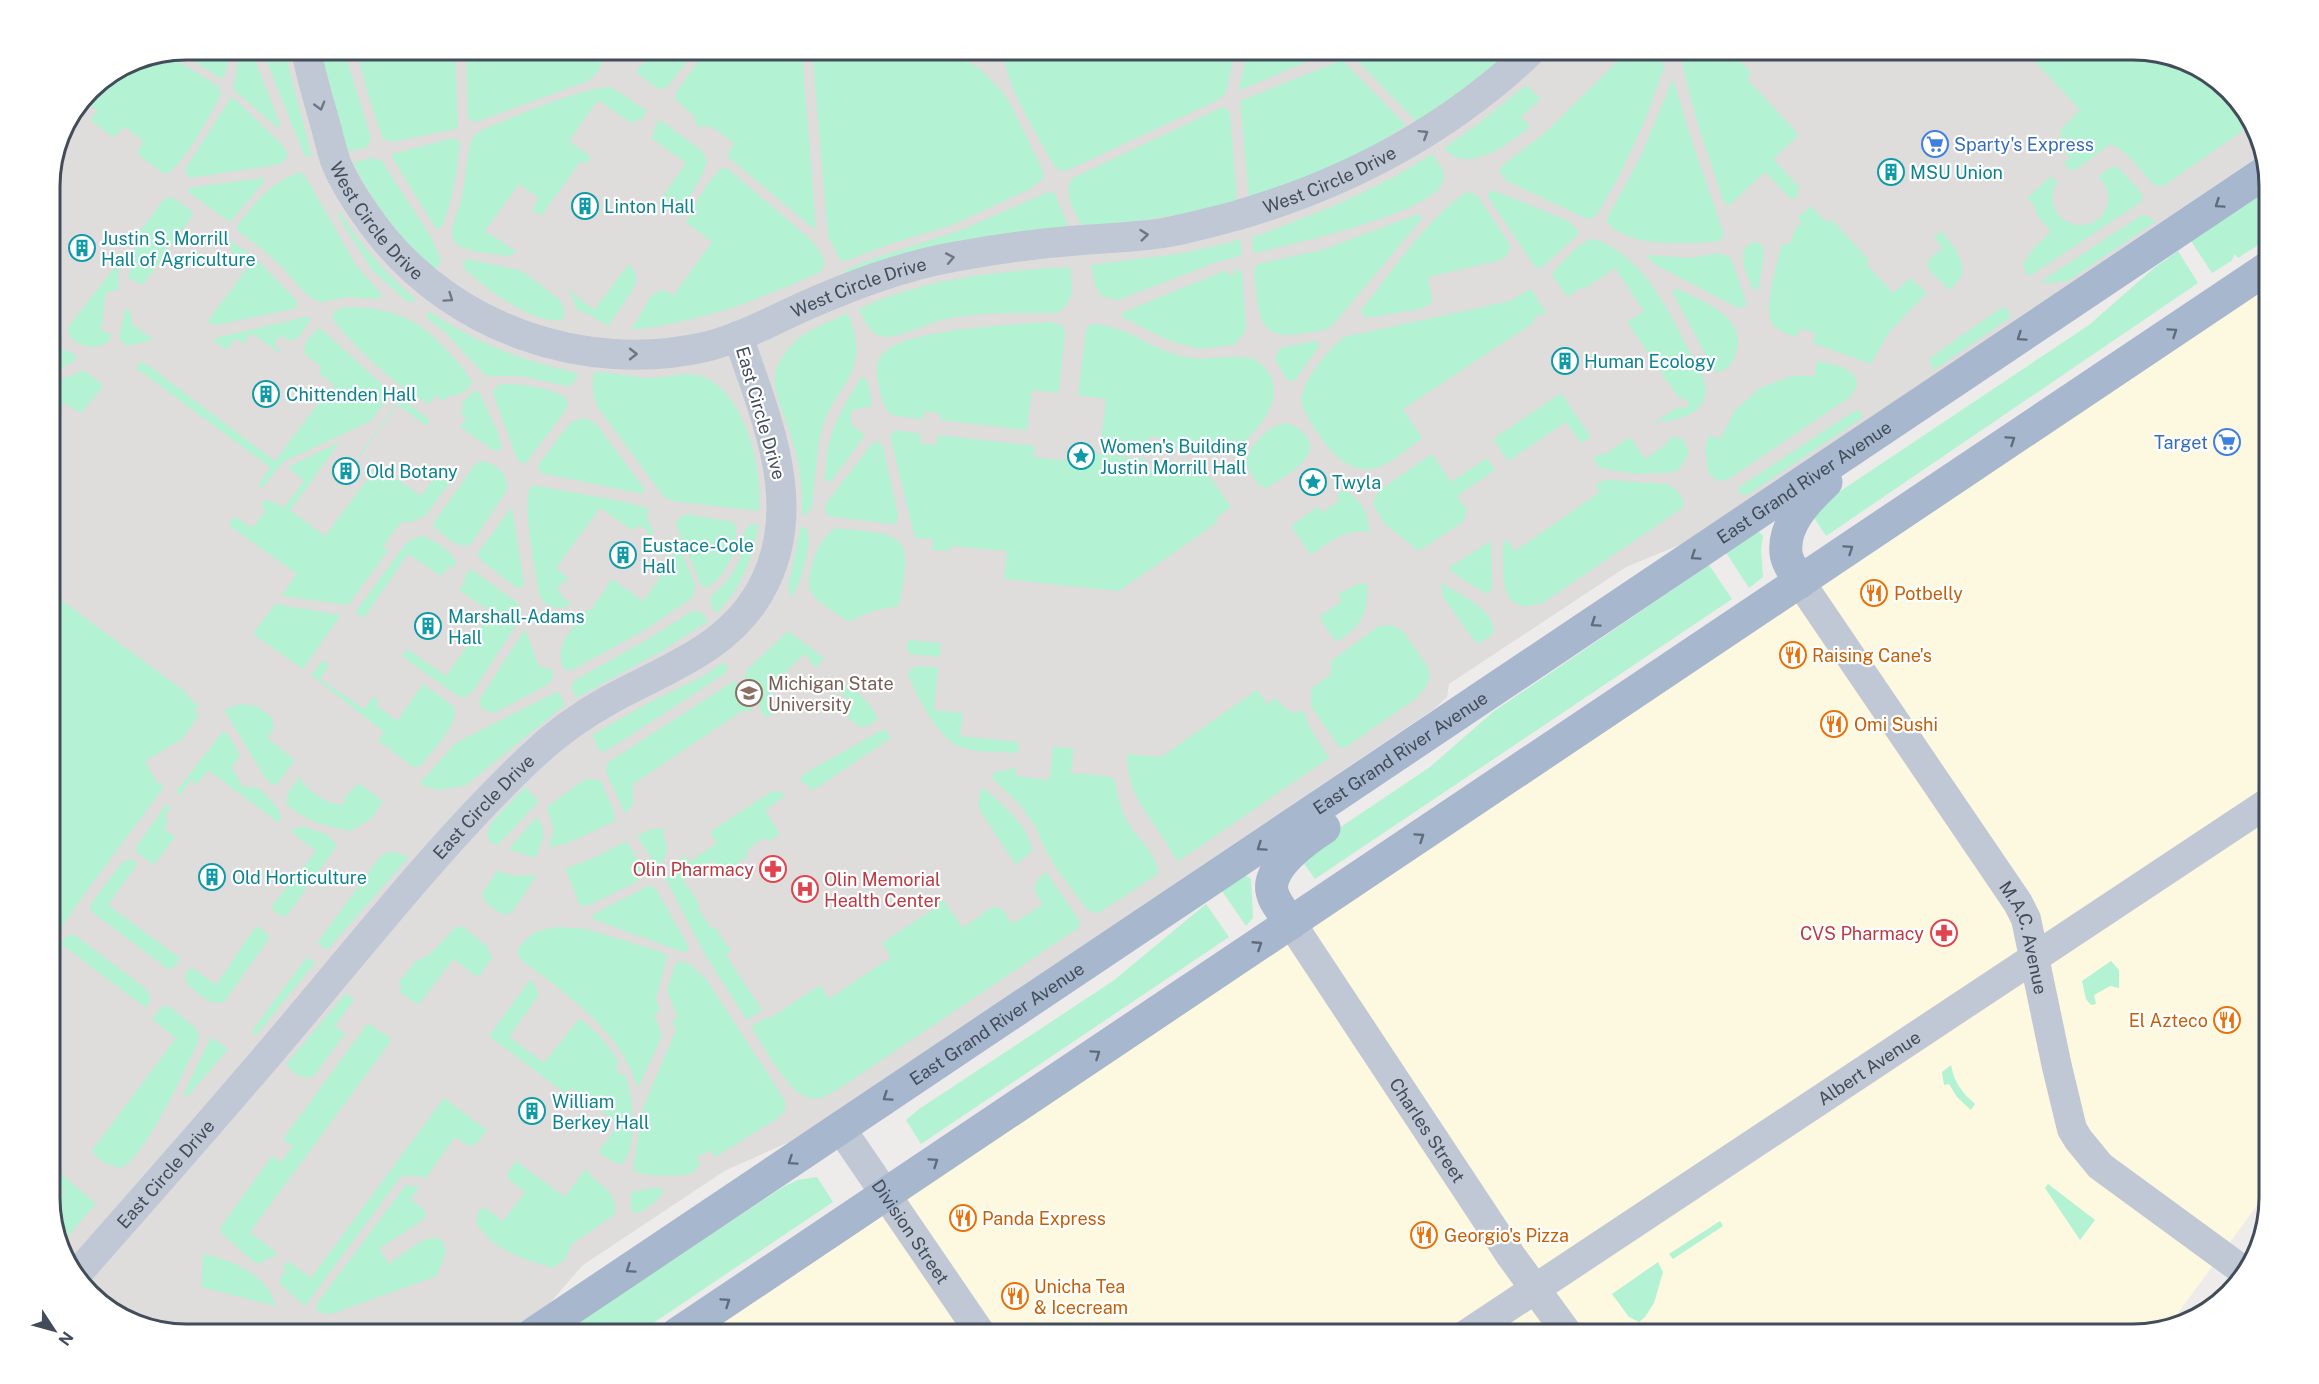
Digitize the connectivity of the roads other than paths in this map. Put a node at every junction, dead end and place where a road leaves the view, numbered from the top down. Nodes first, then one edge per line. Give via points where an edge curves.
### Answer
1 (309, 60) edge
2 (1520, 60) edge
3 (2259, 177) edge
4 (2259, 274) edge
5 (738, 336) junction
6 (1882, 430) junction
7 (1800, 582) junction
8 (1453, 718) junction
9 (2259, 809) edge
10 (1291, 923) junction
11 (2034, 960) junction
12 (841, 1129) junction
13 (885, 1194) junction
14 (2238, 1267) edge
15 (82, 1269) edge
16 (1536, 1288) junction
17 (550, 1324) edge
18 (693, 1324) edge
19 (974, 1324) edge
20 (1483, 1324) edge
21 (1561, 1324) edge

1 -> 5 street, West Circle Drive via 336,162 350,191 395,251 462,307 521,335 588,352 660,353 709,346
5 -> 2 street, West Circle Drive via 905,267 1078,240 1165,233 1290,199 1370,164 1424,134
3 -> 6 main road, East Grand River Avenue
7 -> 4 main road
5 - 15 street, East Circle Drive via 778,457 783,497 783,518 771,568 742,618 693,658 579,718 485,801
6 - 7 main road via 1813,494 1788,530 1786,554
6 -> 8 main road, East Grand River Avenue
10 -> 7 main road
7 - 11 street, M.A.C. Avenue via 2018,903 2026,919
8 - 10 main road via 1401,773 1305,840 1280,867 1271,887
8 -> 12 main road, East Grand River Avenue
9 - 11 street, Albert Avenue
13 -> 10 main road
10 - 16 street, Charles Street
11 - 14 street, M.A.C. Avenue via 2072,1129 2085,1150 2100,1166
11 - 16 street, Albert Avenue
12 - 13 street, Division Street
12 -> 17 main road, East Grand River Avenue
18 -> 13 main road
13 - 19 street, Division Street
16 - 20 street, Albert Avenue
16 - 21 street, Charles Street

